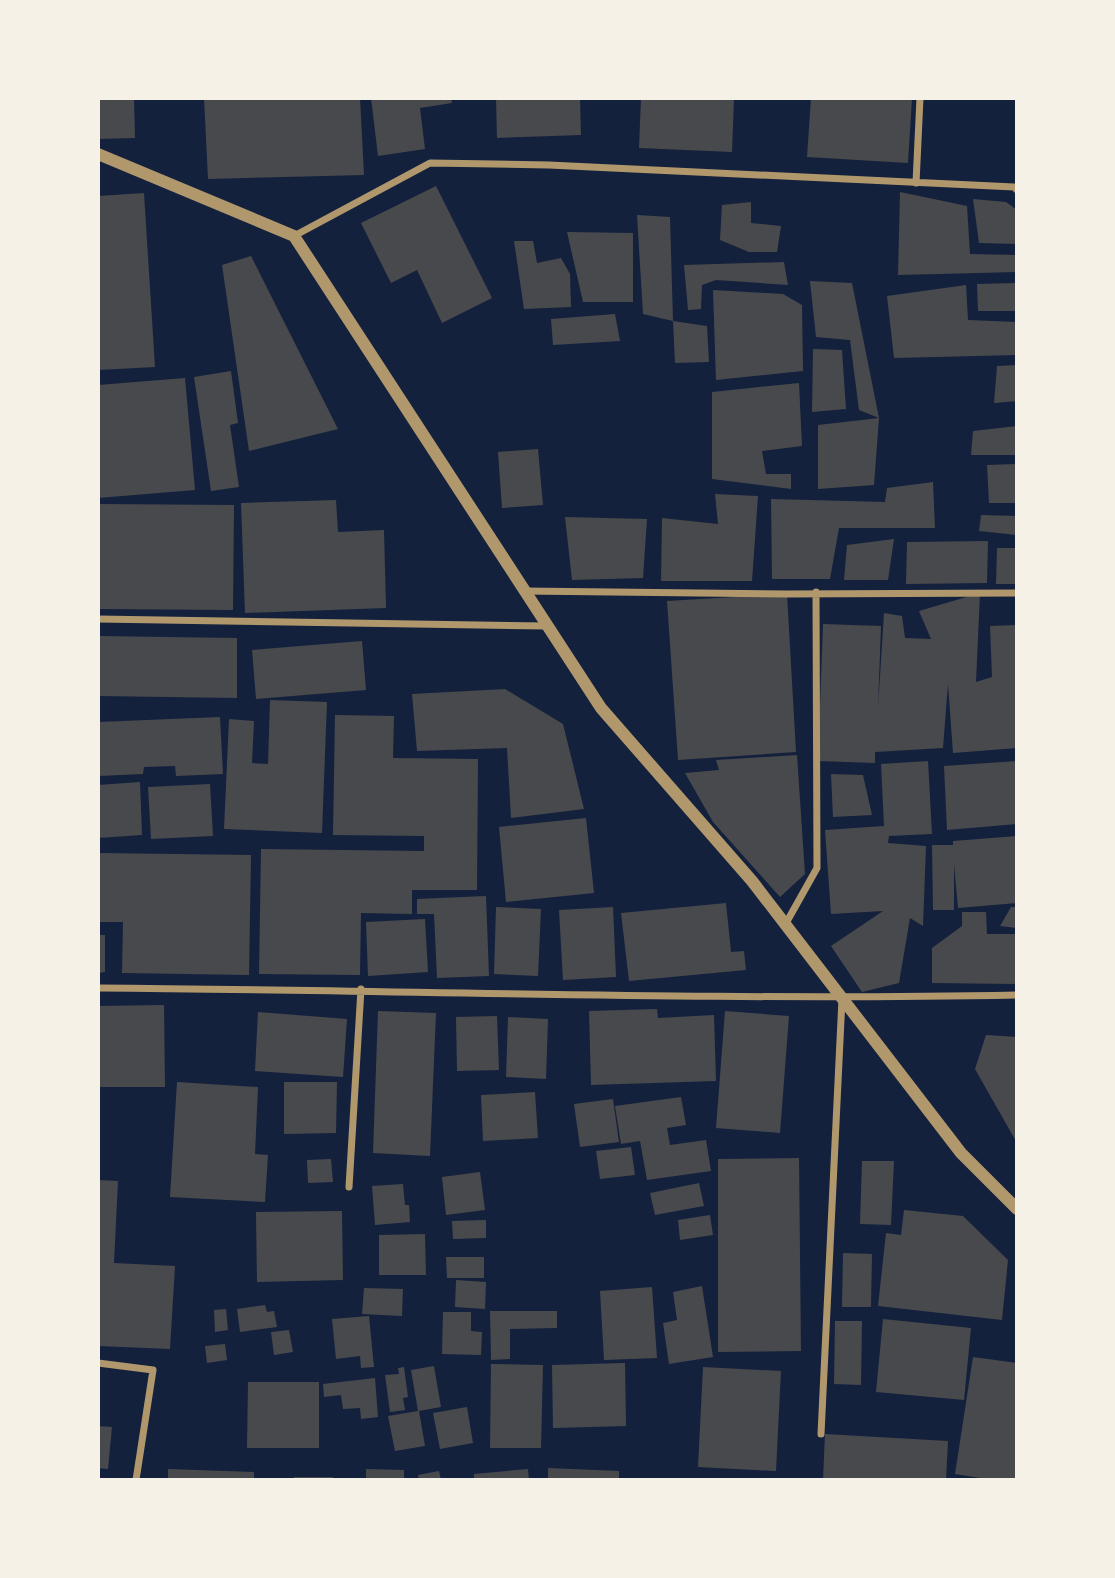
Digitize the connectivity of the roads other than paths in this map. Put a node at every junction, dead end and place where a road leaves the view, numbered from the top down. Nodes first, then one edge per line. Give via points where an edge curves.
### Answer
1 (920, 98) edge
2 (98, 154) edge
3 (916, 183) junction
4 (1017, 190) edge
5 (294, 236) junction
6 (524, 591) junction
7 (816, 592) junction
8 (1017, 593) edge
9 (98, 619) edge
10 (547, 626) junction
11 (785, 925) junction
12 (98, 988) edge
13 (361, 989) junction
14 (1017, 995) edge
15 (842, 999) junction
16 (349, 1187) dead end
17 (1017, 1209) edge
18 (98, 1363) edge
19 (821, 1434) dead end
20 (136, 1480) edge

1 - 3 street
2 - 5 street
3 - 4 street
3 - 5 street via 430,163
5 - 6 street
6 - 7 street
6 - 10 street
7 - 8 street
7 - 11 street via 817,868
9 - 10 street
10 - 11 street via 601,708
11 - 15 street
12 - 13 street
13 - 15 street
13 - 16 street
14 - 15 street
15 - 17 street via 961,1153
15 - 19 street
18 - 20 street via 153,1370

